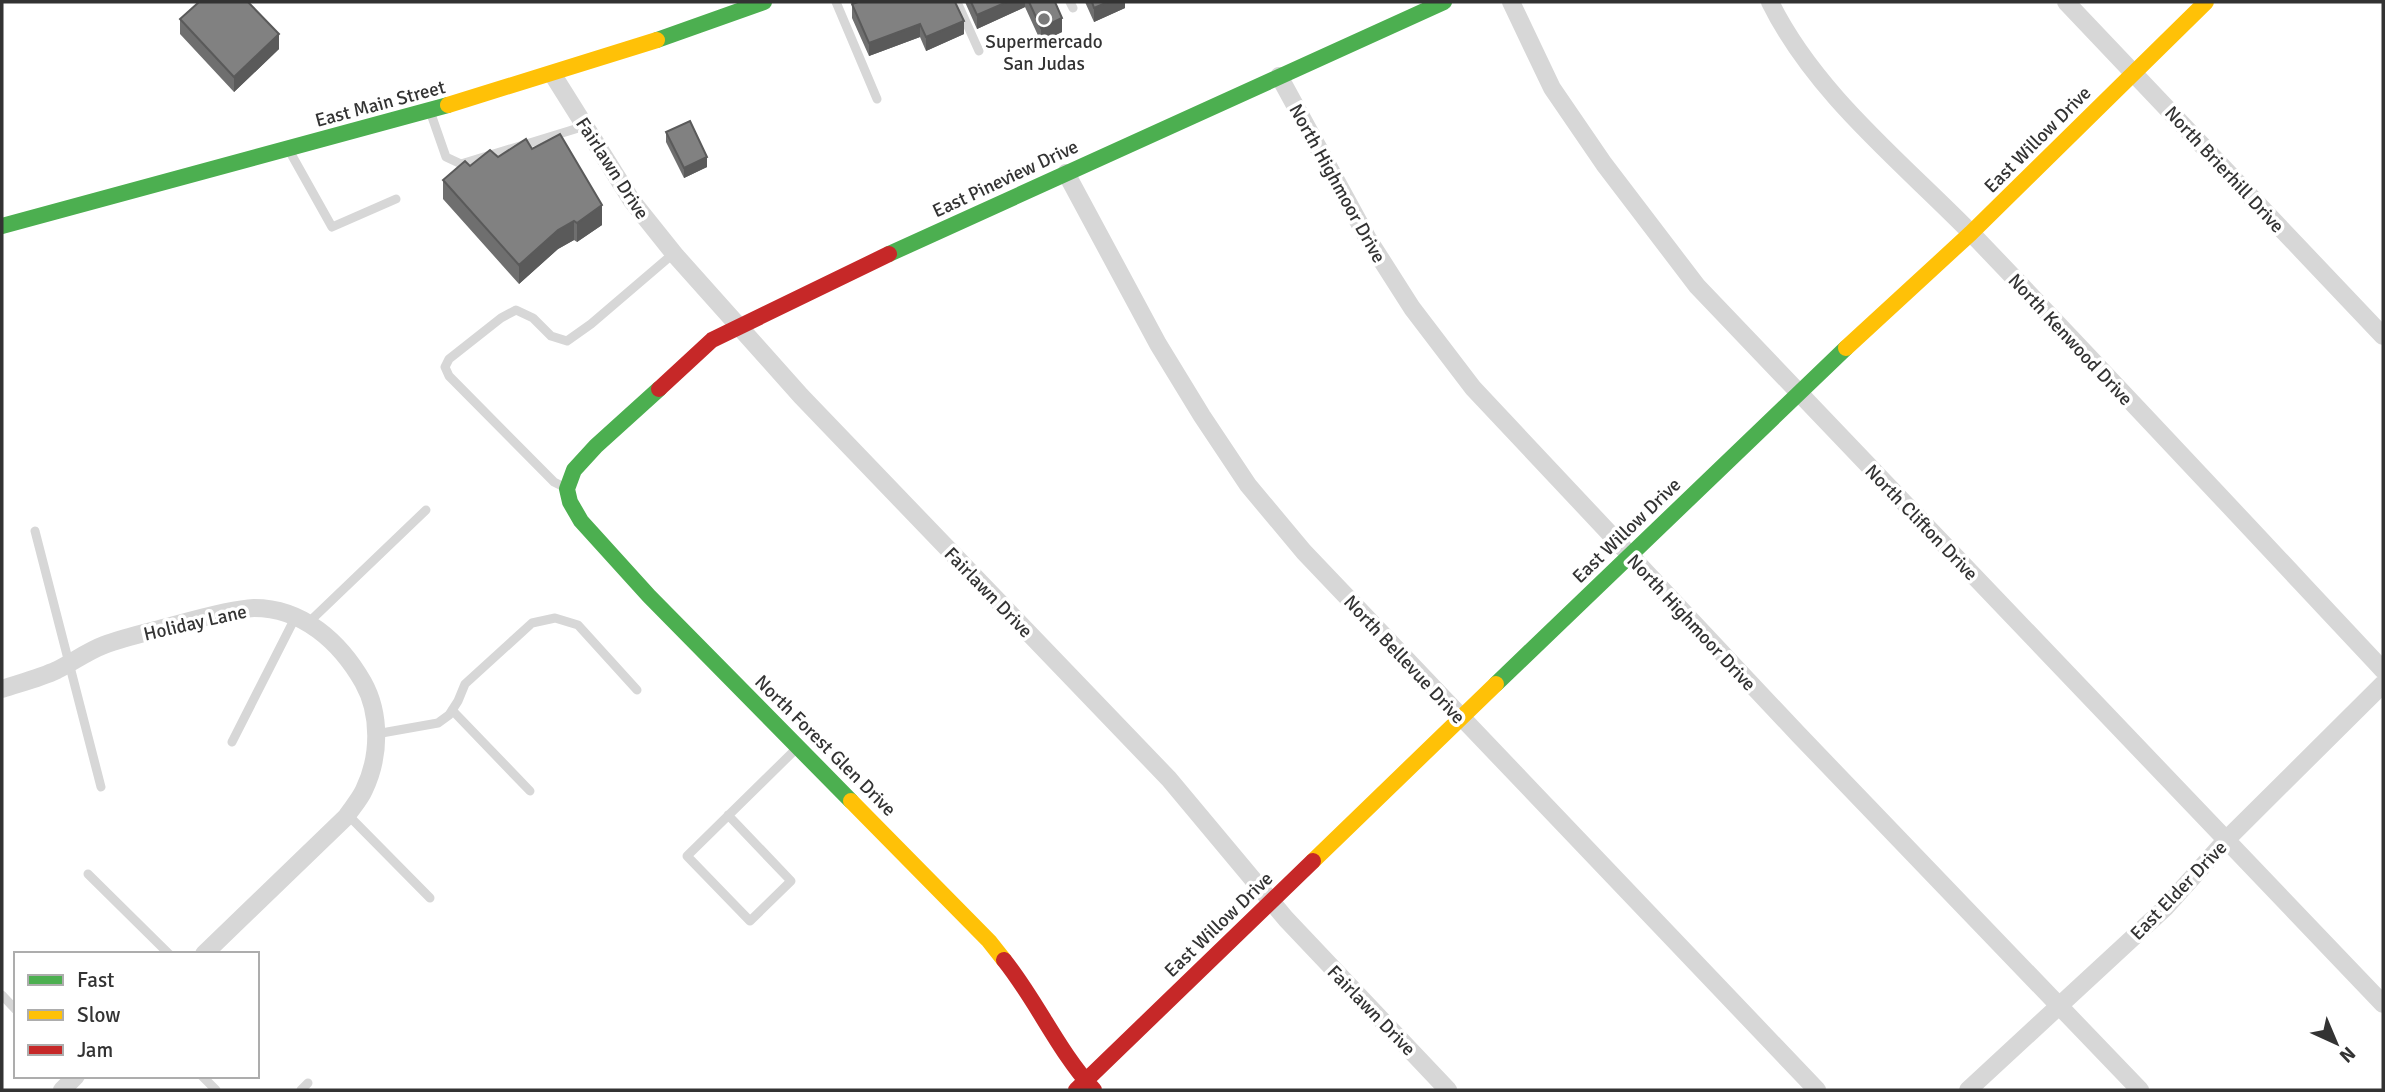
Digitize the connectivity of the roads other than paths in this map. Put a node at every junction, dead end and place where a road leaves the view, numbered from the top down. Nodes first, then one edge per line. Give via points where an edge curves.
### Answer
1 (764, 2) edge
2 (835, 2) edge
3 (957, 2) edge
4 (1444, 2) edge
5 (1511, 2) edge
6 (1770, 2) edge
7 (2066, 2) edge
8 (2206, 2) edge
9 (979, 51) dead end
10 (2134, 72) junction
11 (553, 75) junction
12 (1279, 76) junction
13 (877, 99) dead end
14 (430, 112) junction
15 (585, 126) junction
16 (289, 150) junction
17 (1066, 173) junction
18 (396, 199) dead end
19 (2, 226) edge
20 (1972, 233) junction
21 (674, 253) junction
22 (739, 327) junction
23 (2383, 336) edge
24 (1798, 393) junction
25 (567, 489) junction
26 (426, 510) dead end
27 (34, 531) dead end
28 (1630, 556) junction
29 (302, 620) junction
30 (70, 663) junction
31 (2383, 670) edge
32 (2383, 684) edge
33 (2, 689) edge
34 (637, 690) dead end
35 (452, 710) junction
36 (1461, 719) junction
37 (376, 734) junction
38 (232, 742) dead end
39 (798, 747) junction
40 (101, 787) dead end
41 (530, 791) dead end
42 (348, 815) junction
43 (728, 815) junction
44 (2226, 840) junction
45 (88, 874) dead end
46 (430, 898) dead end
47 (1272, 902) junction
48 (167, 952) edge
49 (206, 952) edge
50 (2, 995) edge
51 (2383, 1004) edge
52 (2059, 1006) junction
53 (14, 1008) edge
54 (1085, 1087) edge
55 (1448, 1090) edge
56 (1817, 1090) edge
57 (1968, 1090) edge
58 (2140, 1090) edge

1 - 11 street, East Main Street
2 - 13 lane
3 - 9 lane
4 - 12 street, East Pineview Drive
5 - 24 street, North Clifton Drive via 1552,88 1604,164 1697,286
6 - 20 street, North Kenwood Drive via 1780,23 1825,83
7 - 10 street, North Brierhill Drive
8 - 10 street, East Willow Drive
10 - 20 street, East Willow Drive
10 - 23 street, North Brierhill Drive
11 - 14 street, East Main Street
11 - 15 street, Fairlawn Drive
12 - 17 street, East Pineview Drive
12 - 28 street, North Highmoor Drive via 1368,239 1412,307 1473,388
14 - 15 lane via 446,158 461,164
14 - 16 street, East Main Street
15 - 21 street, Fairlawn Drive via 632,201
16 - 18 lane via 332,227
16 - 19 street, East Main Street
17 - 22 street, East Pineview Drive
17 - 36 street, North Bellevue Drive via 1158,344 1248,485 1304,552
20 - 24 street, East Willow Drive
20 - 31 street, North Kenwood Drive
21 - 22 street, Fairlawn Drive
21 - 25 lane via 567,341 551,336 533,318 516,310 449,359 445,367 554,482
22 - 25 street, East Pineview Drive via 712,340 609,434 574,470
22 - 47 street, Fairlawn Drive via 1169,779
24 - 28 street, East Willow Drive
24 - 44 street, North Clifton Drive
25 - 39 street, North Forest Glen Drive via 581,521
26 - 29 lane
27 - 30 lane
28 - 36 street, East Willow Drive
28 - 52 street, North Highmoor Drive
29 - 30 street, Holiday Lane via 252,608 103,645
29 - 37 street, Holiday Lane via 337,646 353,665 367,689
29 - 38 lane
30 - 33 street, Holiday Lane
30 - 40 lane
32 - 44 street, East Elder Drive
34 - 35 lane via 578,625 555,618 532,623 465,684
35 - 37 lane via 438,723
35 - 41 lane
36 - 47 street, East Willow Drive
36 - 56 street, North Bellevue Drive
37 - 42 street, Holiday Lane via 374,762
39 - 43 lane
39 - 54 street, North Forest Glen Drive via 989,941 1020,980
42 - 46 lane
42 - 49 street, Holiday Lane
43 - 43 lane via 687,856 750,921 791,881
44 - 51 street, North Clifton Drive
44 - 52 street, East Elder Drive via 2165,908
45 - 48 lane
47 - 54 street, East Willow Drive
47 - 55 street, Fairlawn Drive
50 - 53 lane
52 - 57 street, East Elder Drive
52 - 58 street, North Highmoor Drive

